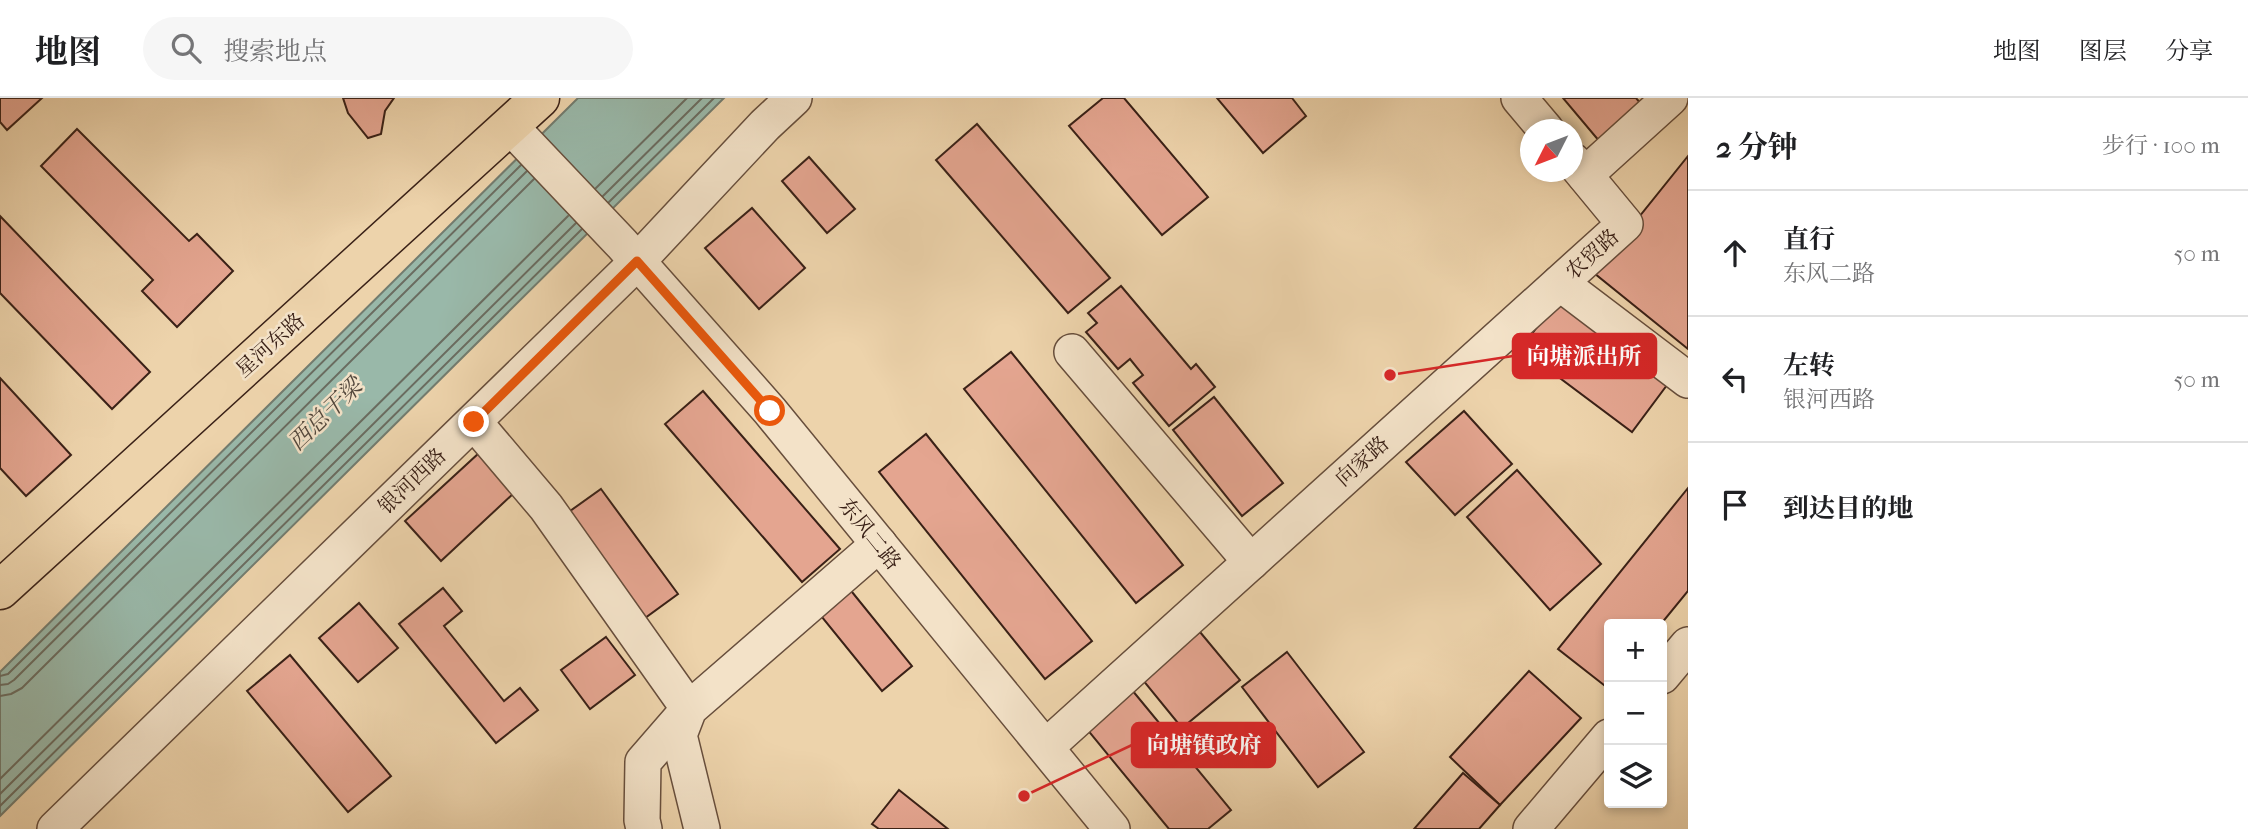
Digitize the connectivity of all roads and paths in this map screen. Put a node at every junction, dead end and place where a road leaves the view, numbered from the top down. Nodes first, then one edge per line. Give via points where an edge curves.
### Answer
1 (540, 98) edge
2 (794, 98) edge
3 (1519, 98) edge
4 (1670, 98) edge
5 (1537, 119) edge
6 (518, 134) junction
7 (1583, 165) edge
8 (1583, 173) edge
9 (630, 252) junction
10 (1560, 283) junction
11 (1072, 352) dead end
12 (1688, 380) edge
13 (474, 422) junction
14 (879, 544) junction
15 (1251, 562) junction
16 (0, 590) edge
17 (1688, 645) edge
18 (1667, 670) edge
19 (689, 709) junction
20 (1604, 743) edge
21 (1046, 747) junction
22 (55, 829) edge
23 (644, 829) edge
24 (702, 829) edge
25 (1112, 829) edge
26 (1531, 829) edge

1 - 6 main road, 星河东路
2 - 9 street, 银河西路
3 - 5 street
4 - 7 street
6 - 9 street, 东风二路
6 - 16 main road, 星河东路
8 - 10 street, 农贸路 via 1625,224
9 - 13 street, 银河西路
9 - 14 street, 东风二路
10 - 12 street
10 - 15 street, 向家路
11 - 15 street
13 - 19 street via 546,507
13 - 22 street, 银河西路
14 - 19 street
14 - 21 street, 东风二路
15 - 21 street, 向家路
17 - 18 street
19 - 23 street via 643,762
19 - 24 street via 679,735
20 - 26 street
21 - 25 street, 东风二路

